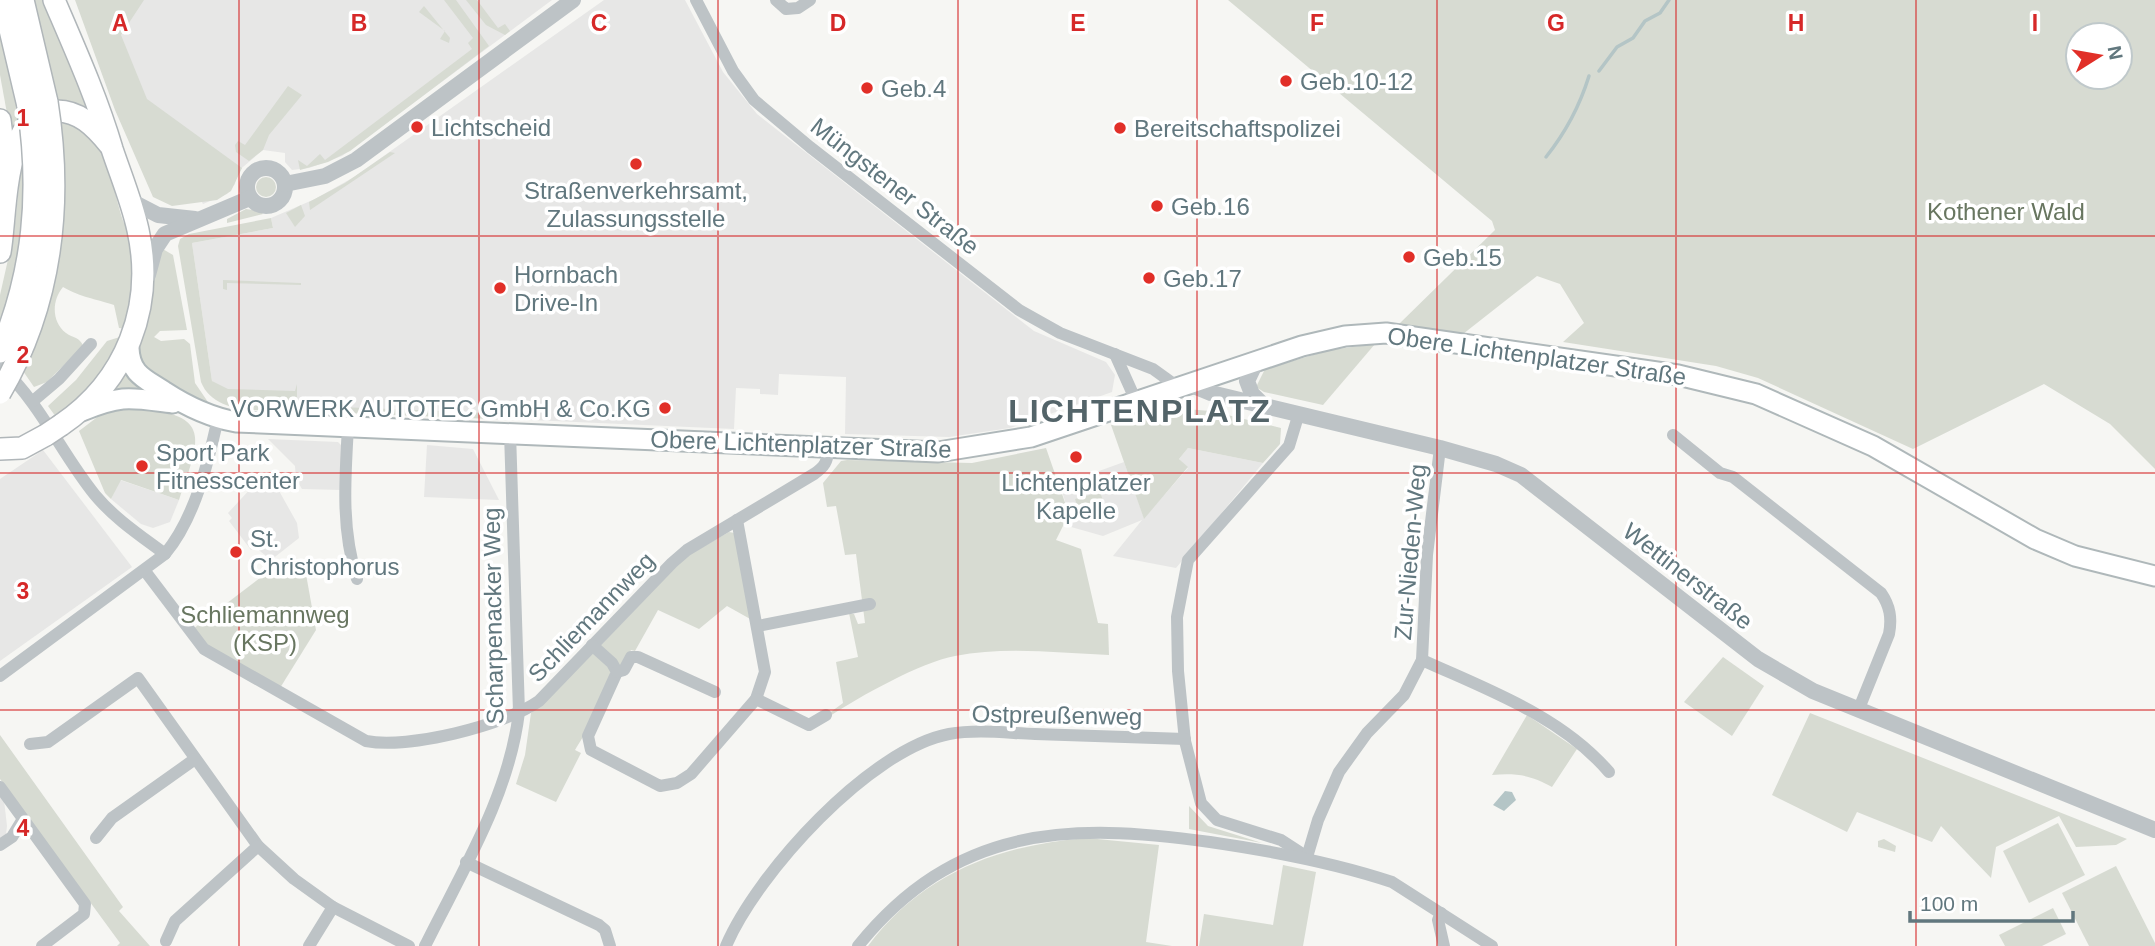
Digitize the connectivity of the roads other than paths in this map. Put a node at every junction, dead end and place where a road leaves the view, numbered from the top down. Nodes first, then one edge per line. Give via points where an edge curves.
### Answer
1 (3, 0) edge
2 (23, 0) edge
3 (54, 0) edge
4 (573, 0) edge
5 (696, 0) edge
6 (776, 0) edge
7 (810, 0) edge
8 (38, 104) junction
9 (0, 120) edge
10 (112, 147) junction
11 (285, 184) junction
12 (7, 185) junction
13 (250, 198) junction
14 (131, 201) junction
15 (198, 219) junction
16 (0, 252) edge
17 (142, 290) junction
18 (132, 338) junction
19 (91, 344) dead end
20 (0, 352) edge
21 (1115, 354) junction
22 (1256, 362) junction
23 (0, 366) edge
24 (1183, 386) junction
25 (0, 393) edge
26 (33, 401) junction
27 (1136, 401) junction
28 (181, 404) junction
29 (1264, 406) junction
30 (82, 411) junction
31 (1298, 413) junction
32 (218, 418) junction
33 (348, 427) junction
34 (510, 433) junction
35 (1673, 435) dead end
36 (22, 448) junction
37 (1440, 448) junction
38 (0, 449) edge
39 (828, 449) junction
40 (0, 466) edge
41 (737, 520) junction
42 (165, 554) junction
43 (145, 571) junction
44 (2155, 576) edge
45 (357, 579) dead end
46 (863, 610) dead end
47 (758, 626) junction
48 (592, 645) junction
49 (1422, 660) junction
50 (617, 673) junction
51 (0, 676) edge
52 (715, 692) dead end
53 (756, 699) junction
54 (1858, 711) junction
55 (519, 712) junction
56 (825, 715) dead end
57 (1185, 739) junction
58 (30, 744) dead end
59 (195, 759) junction
60 (1609, 772) dead end
61 (0, 787) edge
62 (23, 819) junction
63 (2155, 830) edge
64 (96, 838) dead end
65 (0, 845) edge
66 (258, 846) junction
67 (1307, 857) junction
68 (466, 862) junction
69 (333, 907) junction
70 (1441, 913) junction
71 (166, 941) dead end
72 (42, 946) edge
73 (309, 946) edge
74 (409, 946) edge
75 (425, 946) edge
76 (610, 946) edge
77 (726, 946) edge
78 (858, 946) edge
79 (1444, 946) edge
80 (1492, 946) edge

1 - 8 highway
2 - 8 highway
3 - 10 highway
4 - 11 street via 348,165 325,176
5 - 21 street, Müngstener Straße via 733,71 754,100 1019,310 1060,333
6 - 7 street via 786,9
8 - 20 highway, bridge via 32,247
8 - 25 highway, bridge via 55,181 51,243 29,331
9 - 12 highway
10 - 12 highway via 76,115 59,111 39,115 19,141
10 - 14 highway
11 - 13 street via 281,200 274,205 262,206
11 - 13 street via 278,172 257,171 248,181
12 - 16 highway
13 - 15 street
14 - 15 street via 158,215
14 - 17 highway via 141,247
15 - 17 street via 169,231 160,240
17 - 18 highway
18 - 28 main road via 131,363 138,376
18 - 30 highway via 112,376
19 - 26 street
21 - 24 street, Müngstener Straße
21 - 27 street
22 - 24 main road, Obere Lichtenplatzer Straße
22 - 29 street via 1247,382
22 - 44 main road, Obere Lichtenplatzer Straße via 1345,336 1383,333 1717,382 1756,394 1873,446 2035,539 2075,556
23 - 26 street
24 - 27 main road, Obere Lichtenplatzer Straße
24 - 29 street, Wettinerstraße
26 - 42 street via 97,497
27 - 39 main road, Obere Lichtenplatzer Straße via 995,445 939,452
28 - 30 main road via 133,396
28 - 32 main road, Obere Lichtenplatzer Straße
29 - 31 street, Wettinerstraße
30 - 36 highway
31 - 37 street, Wettinerstraße
31 - 57 street via 1289,446 1188,560 1177,613
32 - 33 main road, Obere Lichtenplatzer Straße
32 - 42 street via 187,517
33 - 34 main road, Obere Lichtenplatzer Straße
33 - 45 street via 345,525 348,555
34 - 39 main road, Obere Lichtenplatzer Straße
34 - 55 street, Scharpenacker Weg
35 - 54 street via 1720,473 1733,477 1887,601 1889,634
36 - 38 highway
36 - 40 highway
37 - 49 street, Zur-Nieden-Weg via 1427,555
37 - 54 street, Wettinerstraße via 1521,475 1758,659
39 - 41 street, Schliemannweg via 823,468
41 - 47 street
41 - 48 street, Schliemannweg via 672,563
42 - 43 street
43 - 51 street
43 - 55 street, Schliemannweg via 204,649 366,741 429,739
46 - 47 street
47 - 53 street via 765,672
48 - 50 street
48 - 55 street, Schliemannweg via 539,701
49 - 60 street, Zur-Nieden-Weg via 1544,718 1592,752
49 - 67 street, Zur-Nieden-Weg via 1404,695 1367,733 1339,772
50 - 52 street via 631,657 638,657
50 - 53 street via 587,744 660,786 691,774
53 - 56 street via 809,725
54 - 63 street, Wettinerstraße
55 - 68 street, Scharpenacker Weg via 509,767
57 - 67 street via 1207,812 1217,820 1281,840
57 - 77 street, Ostpreußenweg via 975,732 927,740 875,771 827,812 757,894
58 - 59 street via 48,742 138,678
59 - 64 street via 113,818
59 - 66 street
61 - 62 street
62 - 65 street via 12,837
62 - 72 street via 86,910
66 - 69 street
66 - 71 street via 175,921
67 - 70 street via 1391,882
67 - 78 street via 1130,833 1039,836 1002,844 942,872 898,903
68 - 75 street, Scharpenacker Weg
68 - 76 street via 599,925
69 - 73 street
69 - 74 street
70 - 79 street via 1438,920
70 - 80 street

